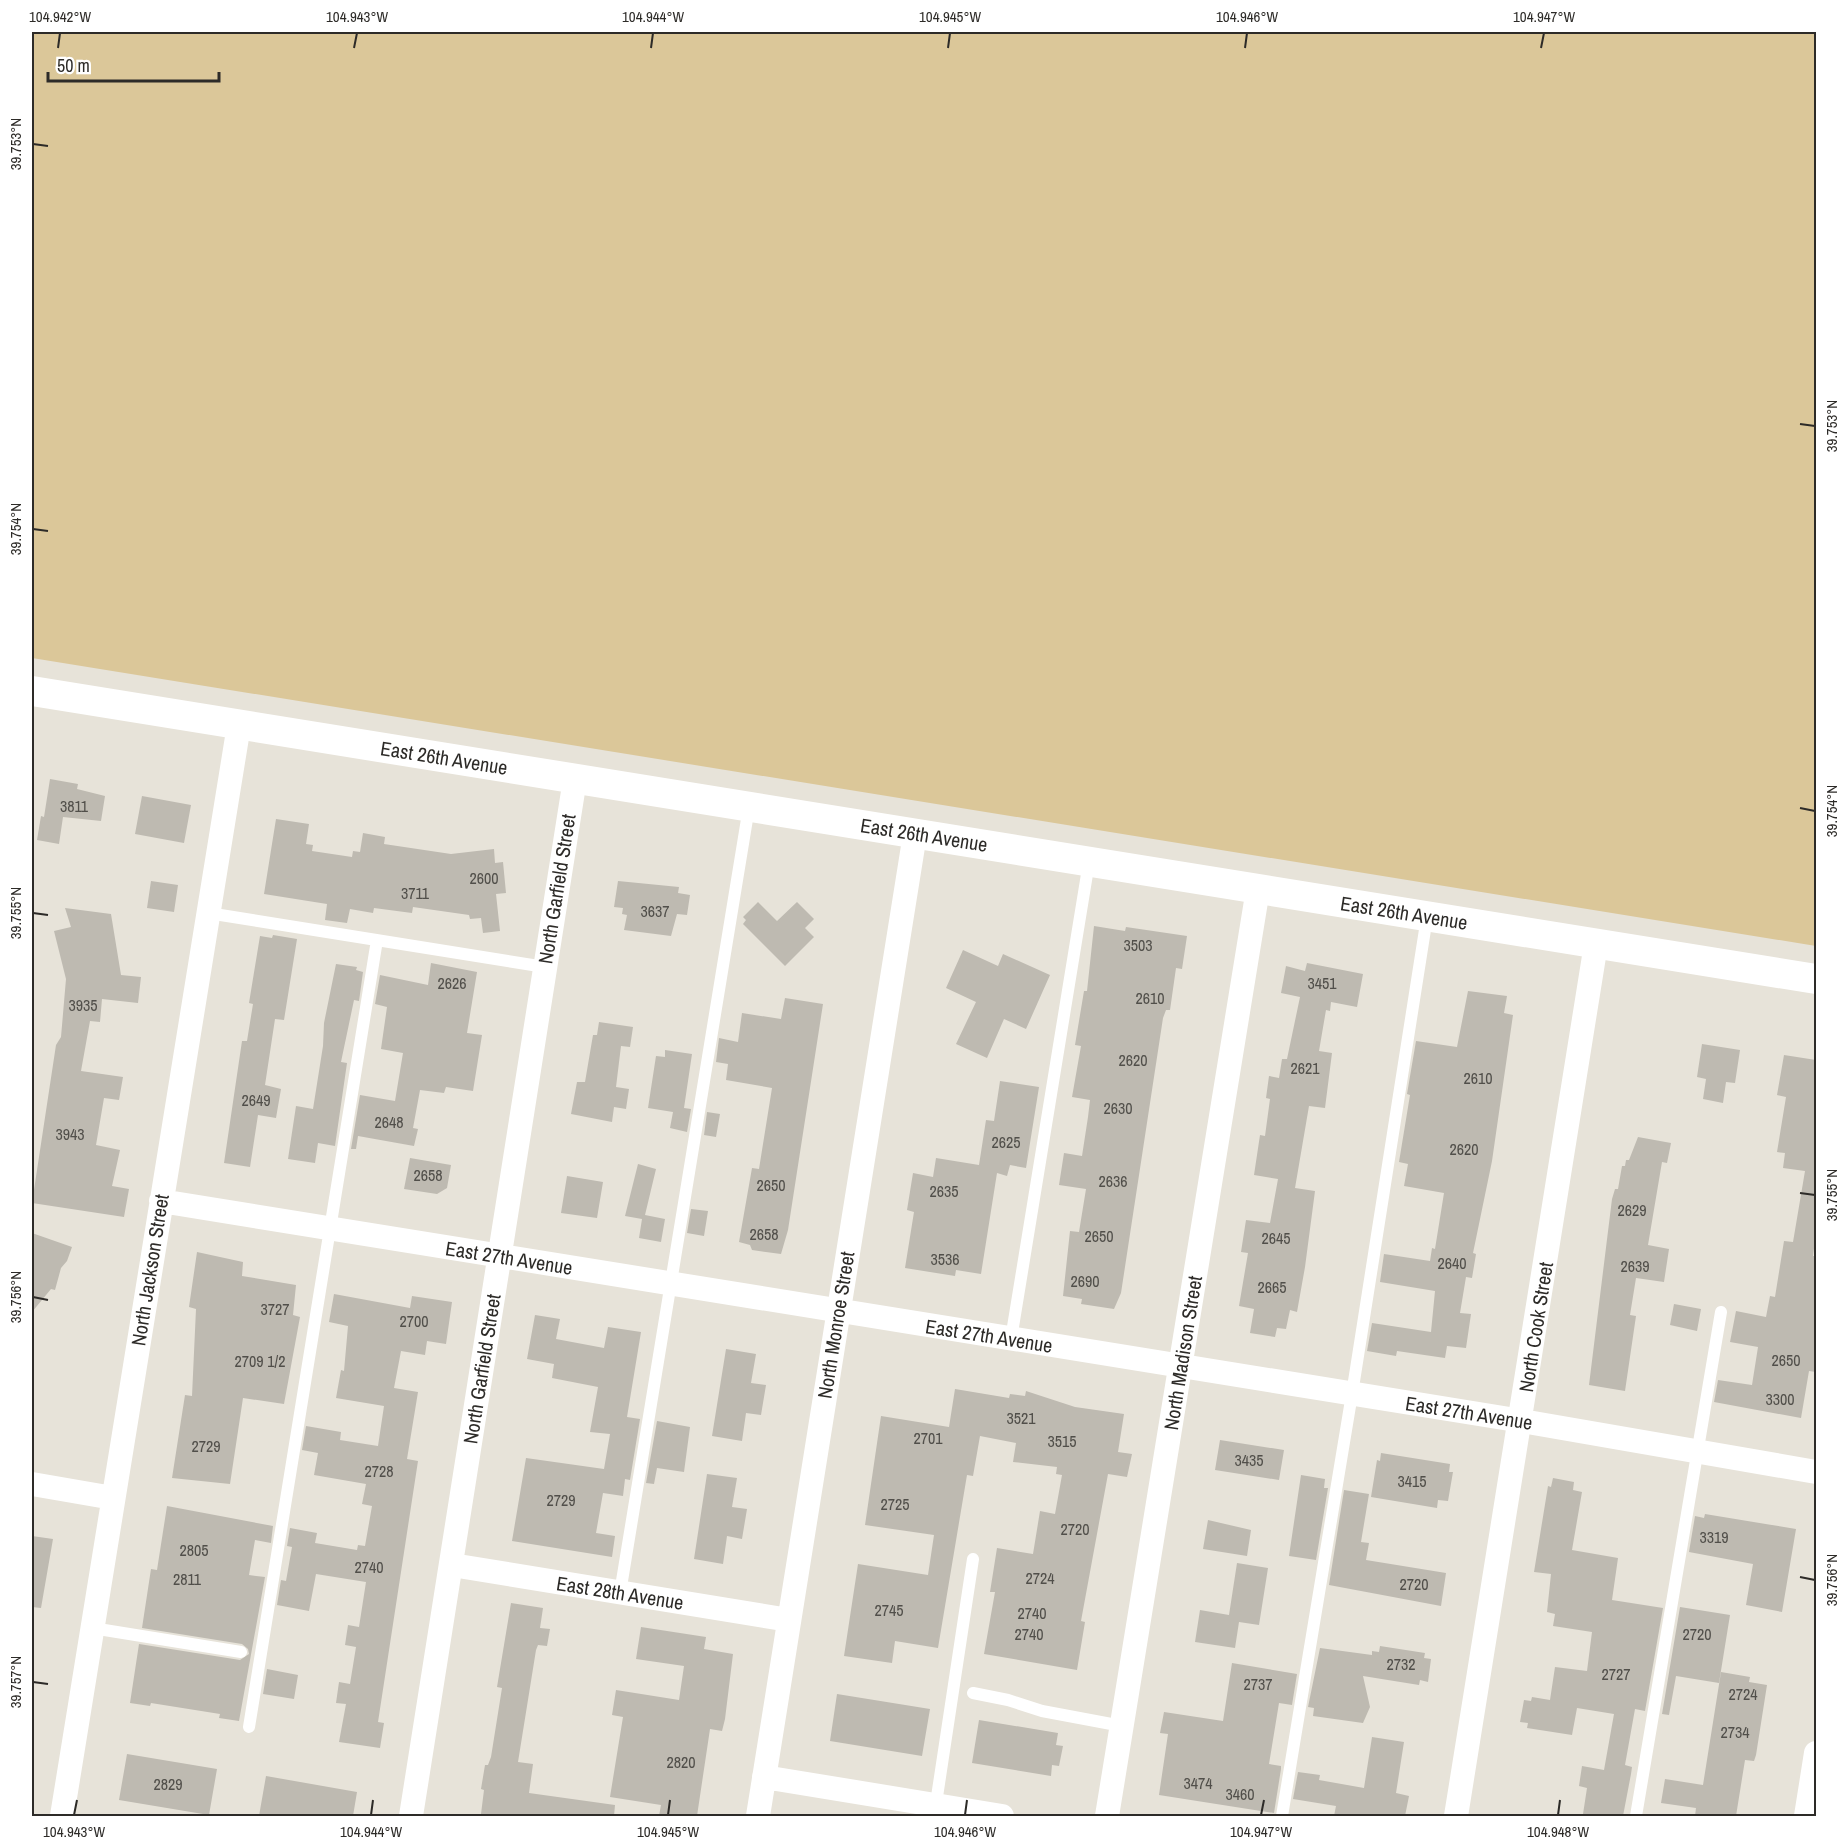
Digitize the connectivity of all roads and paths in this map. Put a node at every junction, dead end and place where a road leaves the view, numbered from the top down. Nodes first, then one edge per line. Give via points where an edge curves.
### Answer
1 (32, 691) edge
2 (239, 724) junction
3 (575, 779) junction
4 (749, 807) junction
5 (915, 834) junction
6 (1089, 862) junction
7 (1258, 889) junction
8 (208, 913) junction
9 (1427, 916) junction
10 (377, 940) junction
11 (1596, 944) junction
12 (545, 968) junction
13 (1816, 979) edge
14 (161, 1201) junction
15 (329, 1229) junction
16 (499, 1257) junction
17 (670, 1284) junction
18 (838, 1312) junction
19 (1721, 1312) dead end
20 (1011, 1339) junction
21 (1180, 1366) junction
22 (1352, 1394) junction
23 (1522, 1421) junction
24 (1696, 1451) junction
25 (1816, 1472) edge
26 (32, 1484) edge
27 (113, 1498) junction
28 (973, 1558) dead end
29 (452, 1565) junction
30 (620, 1593) junction
31 (789, 1620) junction
32 (92, 1628) junction
33 (241, 1652) dead end
34 (973, 1694) dead end
35 (1122, 1726) junction
36 (249, 1727) dead end
37 (1816, 1753) edge
38 (764, 1777) junction
39 (935, 1811) edge
40 (62, 1816) edge
41 (411, 1816) edge
42 (758, 1816) edge
43 (1002, 1816) edge
44 (1107, 1816) edge
45 (1282, 1816) edge
46 (1456, 1816) edge
47 (1636, 1816) edge
48 (1806, 1816) edge

1 - 2 street, East 26th Avenue
2 - 3 street, East 26th Avenue
2 - 8 street, North Jackson Street
3 - 4 street, East 26th Avenue
3 - 12 street, North Garfield Street
4 - 5 street, East 26th Avenue
4 - 17 lane
5 - 6 street, East 26th Avenue
5 - 18 street, North Monroe Street
6 - 7 street, East 26th Avenue
6 - 20 lane
7 - 9 street, East 26th Avenue
7 - 21 street, North Madison Street
8 - 10 lane
8 - 14 street, North Jackson Street
9 - 11 street, East 26th Avenue
9 - 22 lane
10 - 12 lane
10 - 15 lane
11 - 13 street, East 26th Avenue
11 - 23 street, North Cook Street
12 - 16 street, North Garfield Street
14 - 15 street, East 27th Avenue
14 - 27 street, North Jackson Street
15 - 16 street, East 27th Avenue
15 - 36 lane
16 - 17 street, East 27th Avenue
16 - 29 street, North Garfield Street
17 - 18 street, East 27th Avenue
17 - 30 lane
18 - 20 street, East 27th Avenue
18 - 31 street, North Monroe Street
19 - 24 lane
20 - 21 street, East 27th Avenue
21 - 22 street, East 27th Avenue
21 - 35 street, North Madison Street
22 - 23 street, East 27th Avenue
22 - 45 lane
23 - 24 street, East 27th Avenue
23 - 46 street, North Cook Street
24 - 25 street, East 27th Avenue
24 - 47 lane
26 - 27 street
27 - 32 street, North Jackson Street
28 - 39 lane
29 - 30 street, East 28th Avenue
29 - 41 street, North Garfield Street
30 - 31 street, East 28th Avenue
31 - 38 street, North Monroe Street
32 - 33 lane
32 - 40 street, North Jackson Street
34 - 35 lane
35 - 44 street, North Madison Street
37 - 48 street
38 - 39 street
38 - 42 street, North Monroe Street
39 - 43 street

